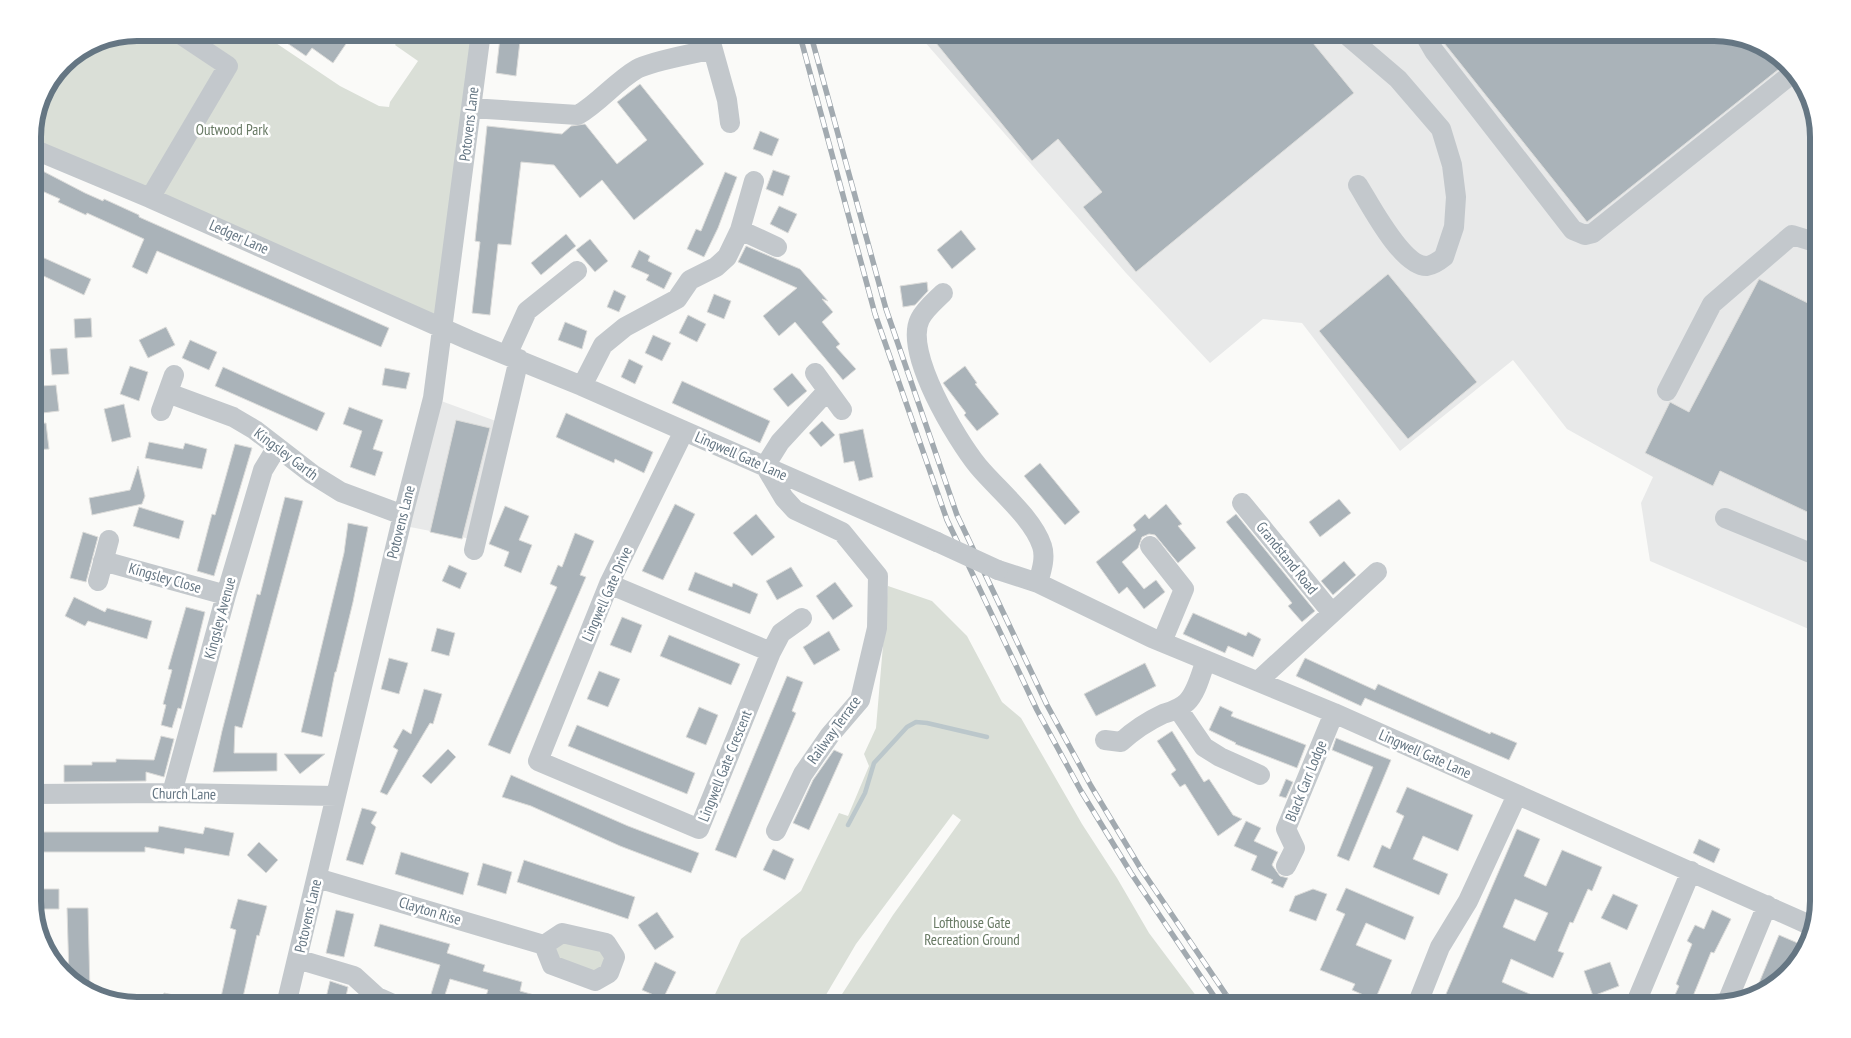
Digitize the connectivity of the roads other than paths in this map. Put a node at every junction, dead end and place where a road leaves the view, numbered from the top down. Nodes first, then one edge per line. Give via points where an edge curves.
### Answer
1 (191, 41) edge
2 (480, 41) edge
3 (710, 41) edge
4 (1354, 41) edge
5 (1428, 41) edge
6 (1788, 77) edge
7 (471, 108) junction
8 (730, 123) dead end
9 (41, 152) edge
10 (754, 181) dead end
11 (1358, 185) dead end
12 (150, 198) junction
13 (740, 230) junction
14 (1810, 240) edge
15 (777, 247) dead end
16 (578, 271) dead end
17 (943, 293) dead end
18 (444, 328) junction
19 (513, 357) junction
20 (815, 373) dead end
21 (582, 386) junction
22 (827, 391) junction
23 (1667, 391) dead end
24 (842, 410) dead end
25 (161, 411) dead end
26 (684, 431) junction
27 (277, 447) junction
28 (765, 466) junction
29 (1242, 503) dead end
30 (403, 515) junction
31 (1725, 518) dead end
32 (109, 540) dead end
33 (1150, 546) dead end
34 (474, 550) dead end
35 (1810, 553) edge
36 (103, 561) junction
37 (1377, 572) dead end
38 (98, 581) dead end
39 (1038, 583) junction
40 (610, 584) junction
41 (226, 595) junction
42 (1332, 613) junction
43 (802, 618) dead end
44 (1162, 642) junction
45 (771, 652) junction
46 (1206, 660) junction
47 (1258, 681) junction
48 (1178, 710) junction
49 (1334, 713) junction
50 (1105, 740) dead end
51 (538, 761) joint
52 (1260, 775) dead end
53 (172, 793) junction
54 (41, 794) edge
55 (1517, 795) junction
56 (336, 796) junction
57 (776, 831) dead end
58 (1286, 866) dead end
59 (1691, 871) junction
60 (316, 878) junction
61 (1767, 905) junction
62 (1807, 923) edge
63 (544, 945) dead end
64 (297, 959) junction
65 (1730, 995) edge
66 (288, 997) edge
67 (376, 997) edge
68 (1421, 997) edge
69 (1639, 997) edge

1 - 12 street via 228,66
2 - 7 street, Potovens Lane
3 - 7 street via 638,68 578,115
3 - 8 street via 727,100
4 - 11 street via 1398,79 1441,129 1452,165 1456,197 1454,227 1444,257 1427,266 1406,255 1384,228
5 - 6 street via 1573,230 1585,235 1594,233
7 - 18 street, Potovens Lane
9 - 12 street, Ledger Lane
10 - 13 street
12 - 18 street, Ledger Lane
13 - 15 street
13 - 21 street via 727,257 716,267 690,280 677,299 625,327 603,345
14 - 23 street via 1792,234 1712,304
16 - 19 street via 527,311
17 - 39 street via 920,319 917,338 928,380 946,420 977,465 1036,532 1043,548
18 - 19 street, Lingwell Gate Lane
18 - 30 street, Potovens Lane via 433,398
19 - 21 street, Lingwell Gate Lane
19 - 34 street
20 - 22 street
21 - 26 street, Lingwell Gate Lane
22 - 24 street
22 - 28 street via 780,442
25 - 27 street, Kingsley Garth via 171,384 255,430
26 - 28 street, Lingwell Gate Lane
26 - 40 street, Lingwell Gate Drive
27 - 30 street, Kingsley Garth via 340,492
27 - 41 street, Kingsley Avenue via 263,470
28 - 39 street, Lingwell Gate Lane, bridge via 998,570
28 - 57 street, Railway Terrace via 795,510 842,532 878,576 877,628 860,700 803,774
29 - 42 street, Grandstand Road
30 - 56 street, Potovens Lane
31 - 35 street
32 - 36 street
33 - 44 street via 1184,589
36 - 38 street
36 - 41 street, Kingsley Close
37 - 42 street
39 - 44 street, Lingwell Gate Lane
40 - 45 street
40 - 51 street, Lingwell Gate Drive
41 - 53 street, Kingsley Avenue
42 - 47 street
43 - 45 street, Lingwell Gate Crescent via 781,633
44 - 46 street, Lingwell Gate Lane
45 - 51 street, Lingwell Gate Crescent via 699,829
46 - 47 street, Lingwell Gate Lane
46 - 48 street via 1194,691
47 - 49 street, Lingwell Gate Lane
48 - 50 street via 1162,715 1121,742
48 - 52 street via 1204,747
49 - 55 street, Lingwell Gate Lane
49 - 58 street, Black Carr Lodge via 1286,829 1301,851
53 - 54 street, Church Lane
53 - 56 street, Church Lane
55 - 59 street, Lingwell Gate Lane
55 - 68 street via 1468,901 1440,947
56 - 60 street, Potovens Lane
59 - 61 street, Lingwell Gate Lane
59 - 69 street
60 - 63 street, Clayton Rise
60 - 64 street, Potovens Lane
61 - 62 street, Lingwell Gate Lane
61 - 65 street
64 - 66 street, Potovens Lane
64 - 67 street via 354,976

